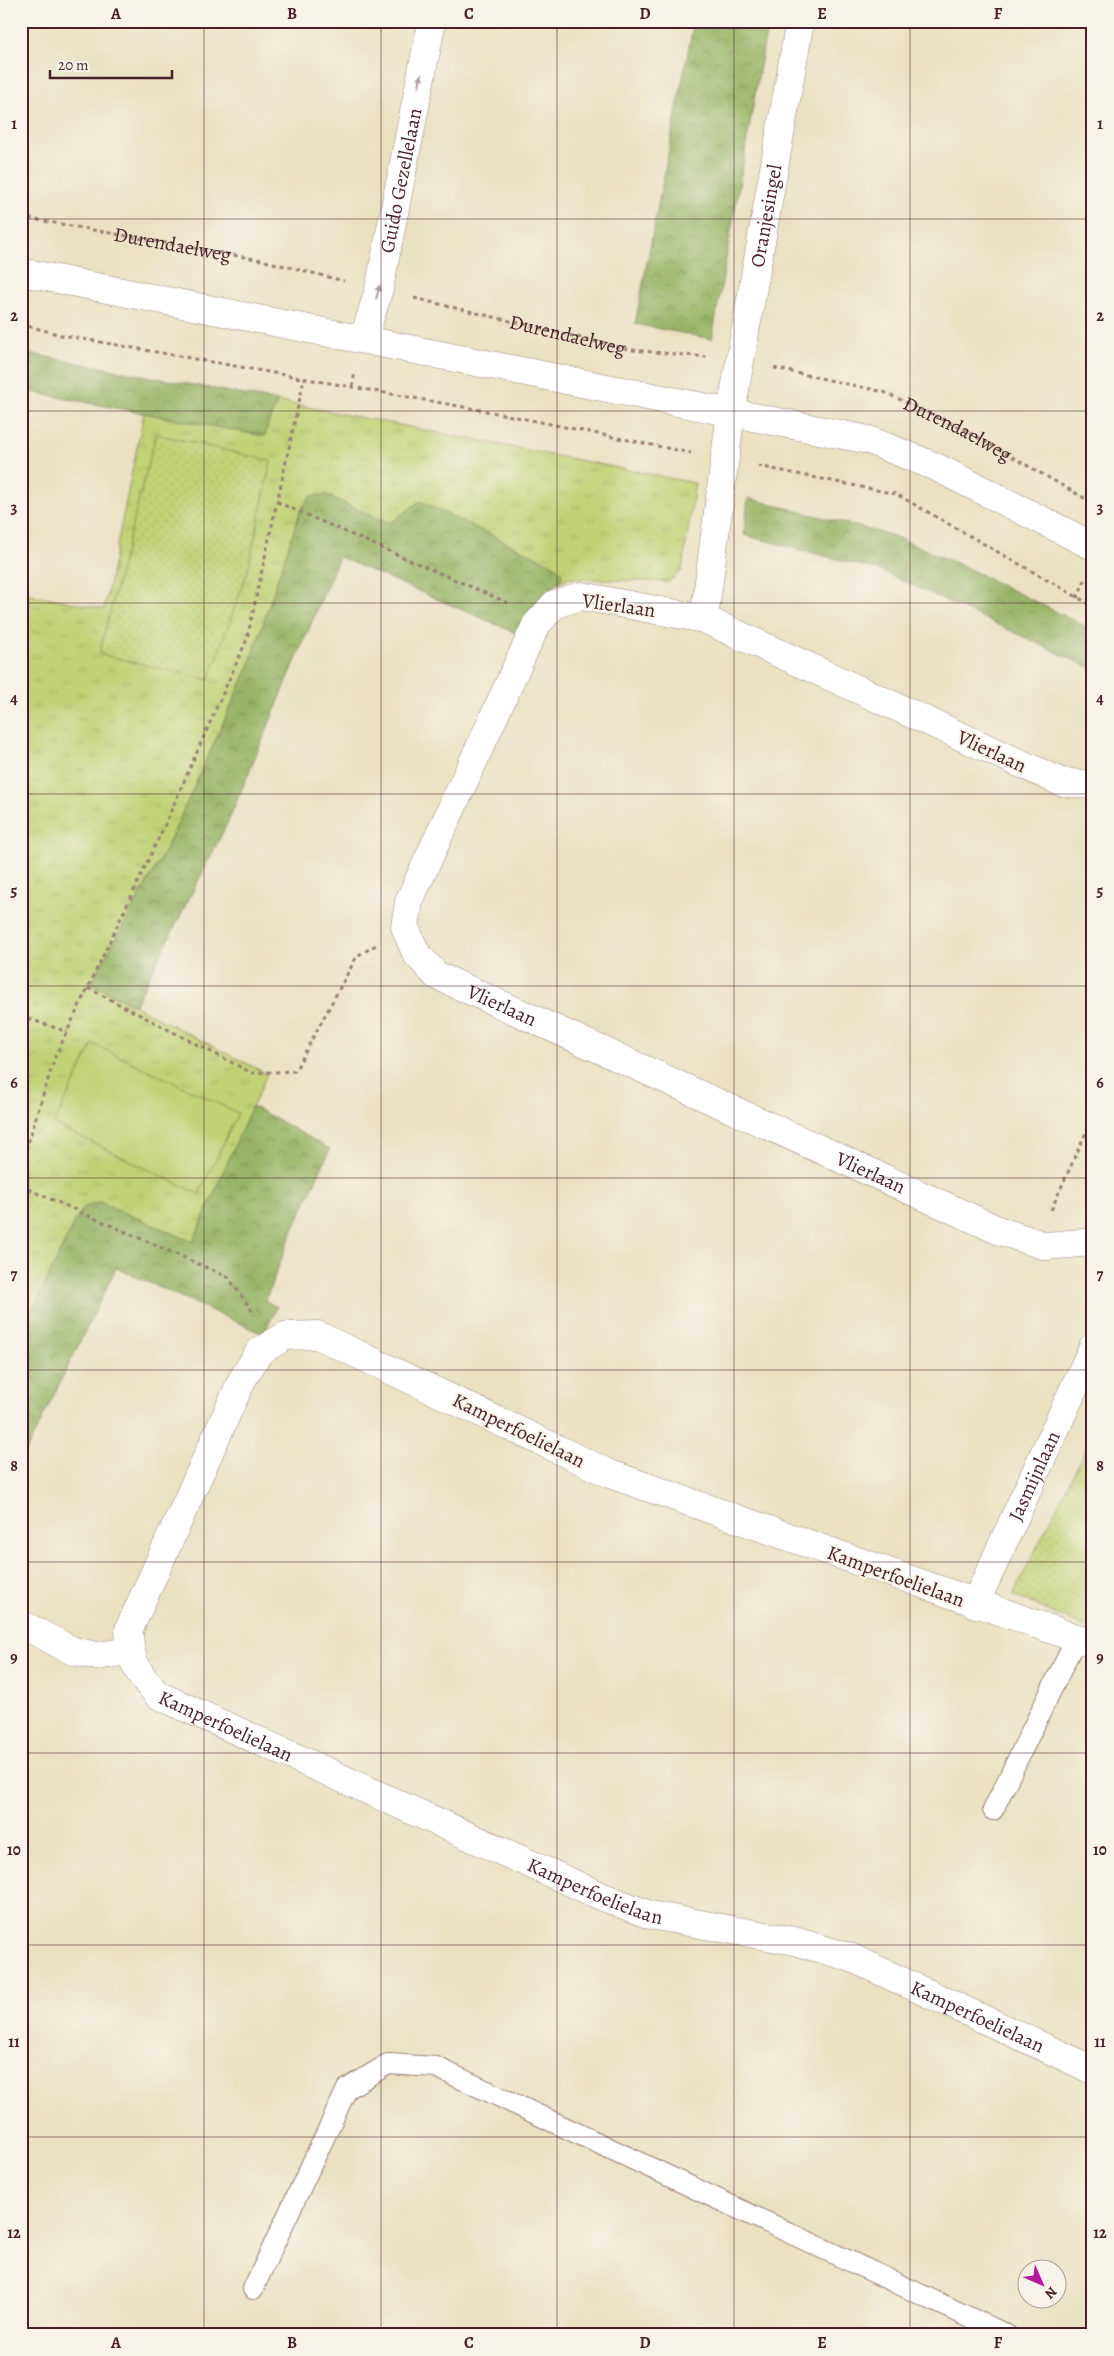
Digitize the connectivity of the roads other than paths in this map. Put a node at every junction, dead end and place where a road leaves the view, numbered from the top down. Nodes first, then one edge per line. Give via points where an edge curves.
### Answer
1 (432, 21) edge
2 (800, 21) edge
3 (21, 272) edge
4 (364, 338) junction
5 (730, 412) junction
6 (1093, 546) edge
7 (704, 619) junction
8 (1093, 785) edge
9 (1092, 1243) edge
10 (1093, 1347) edge
11 (975, 1604) junction
12 (21, 1624) edge
13 (1084, 1642) edge
14 (129, 1651) junction
15 (993, 1810) dead end
16 (1093, 2070) edge
17 (253, 2289) dead end
18 (1008, 2335) edge

4 -> 1 street, Guido Gezellelaan via 379,289
2 - 5 street, Oranjesingel
3 - 4 street
4 - 5 street
5 - 6 street via 869,440 936,466
5 - 7 street
7 - 8 street, Vlierlaan via 1061,782
7 - 9 street, Vlierlaan via 581,596 555,604 536,625 409,901 405,927 416,953 436,975 1000,1231 1046,1246
10 - 11 street, Jasmijnlaan
11 - 13 street, Kamperfoelielaan
11 - 14 street, Kamperfoelielaan via 610,1474 317,1334 285,1336 275,1342 259,1352 242,1380 129,1629
12 - 14 street via 73,1651 96,1656
13 - 15 lane
14 - 16 street, Kamperfoelielaan via 140,1675 158,1695 603,1897 650,1915 794,1941 852,1958
17 - 18 lane via 347,2089 388,2064 436,2067

